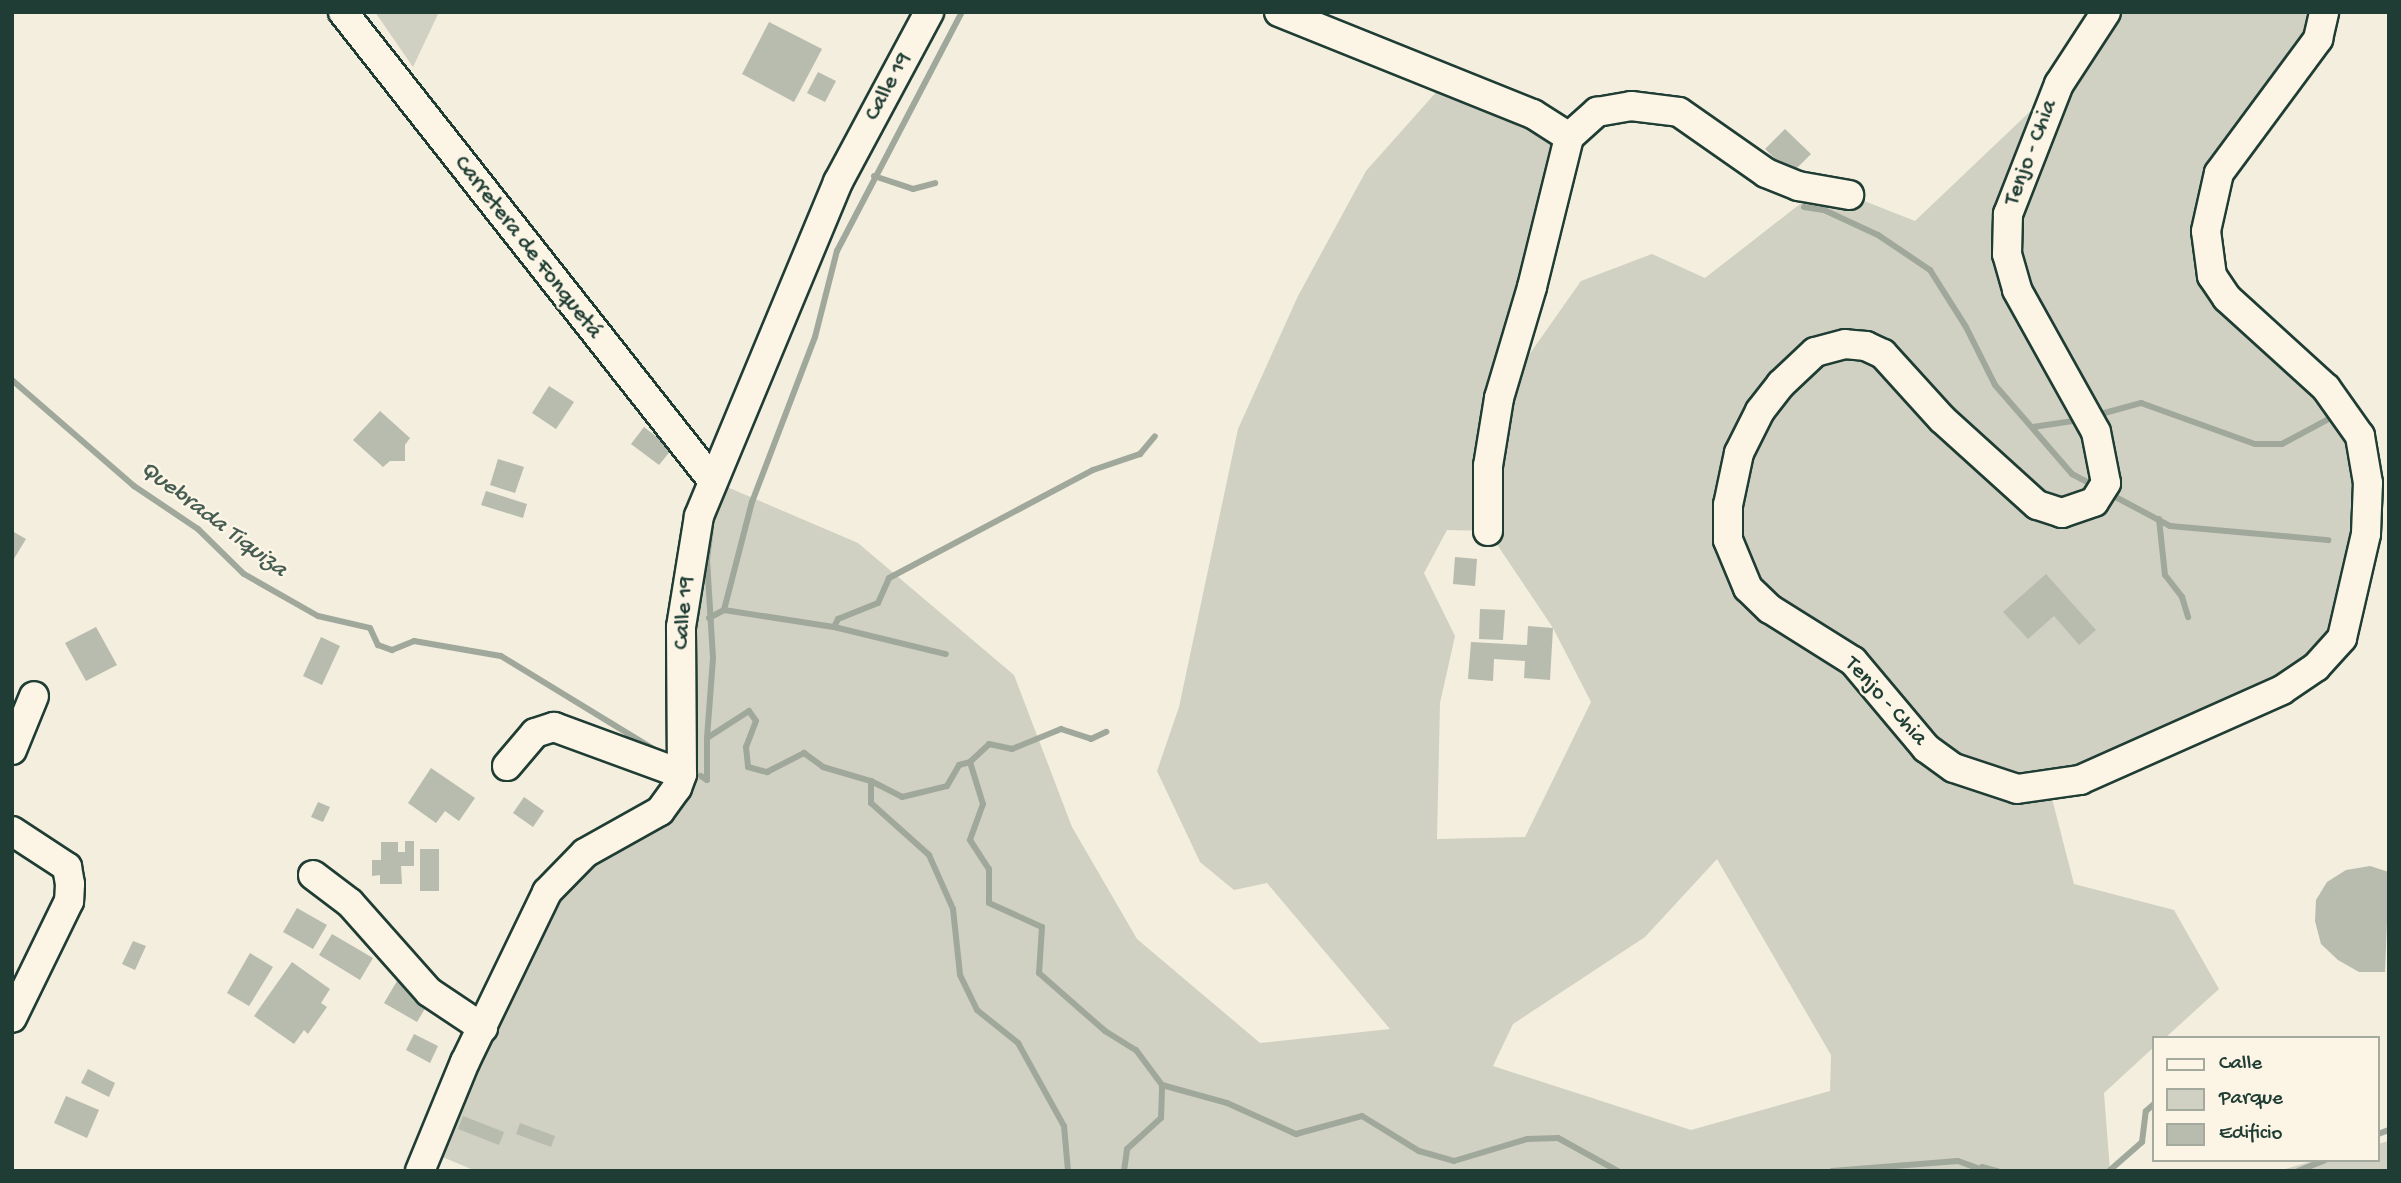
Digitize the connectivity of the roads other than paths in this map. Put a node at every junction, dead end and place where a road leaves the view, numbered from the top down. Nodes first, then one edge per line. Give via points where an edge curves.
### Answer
1 (343, 12) edge
2 (929, 12) edge
3 (1279, 12) edge
4 (2106, 12) edge
5 (2324, 12) edge
6 (1569, 136) junction
7 (1849, 195) dead end
8 (713, 481) junction
9 (1488, 531) dead end
10 (34, 696) dead end
11 (12, 750) edge
12 (507, 766) dead end
13 (682, 774) junction
14 (12, 831) edge
15 (313, 875) dead end
16 (12, 1018) edge
17 (483, 1028) junction
18 (420, 1171) edge

1 - 8 street, Carretera de Fonquetá
2 - 8 street, Calle 19 via 838,183
3 - 6 street via 1533,114
4 - 5 street, Tenjo - Chia via 2059,84 2008,215 2007,254 2017,290 2096,432 2106,483 2094,502 2062,513 2037,505 1942,419 1883,354 1845,344 1815,352 1780,384 1760,411 1739,453 1728,505 1728,540 1748,588 1770,609 1853,661 1926,748 1965,773 2017,789 2080,780 2282,690 2316,667 2342,638 2366,534 2368,483 2360,436 2326,388 2227,298 2212,276 2206,231 2219,173 2318,39
6 - 7 street via 1597,112 1630,106 1679,112 1766,173 1798,186
6 - 9 street via 1499,398 1488,466
8 - 13 street, Calle 19 via 699,516 685,581
10 - 11 street
12 - 13 street via 535,733 554,727
13 - 17 street, Calle 19 via 660,811 562,872 547,892
14 - 16 street via 67,867 70,884 69,901
15 - 17 street via 350,903 399,964 429,992
17 - 18 street, Calle 19

